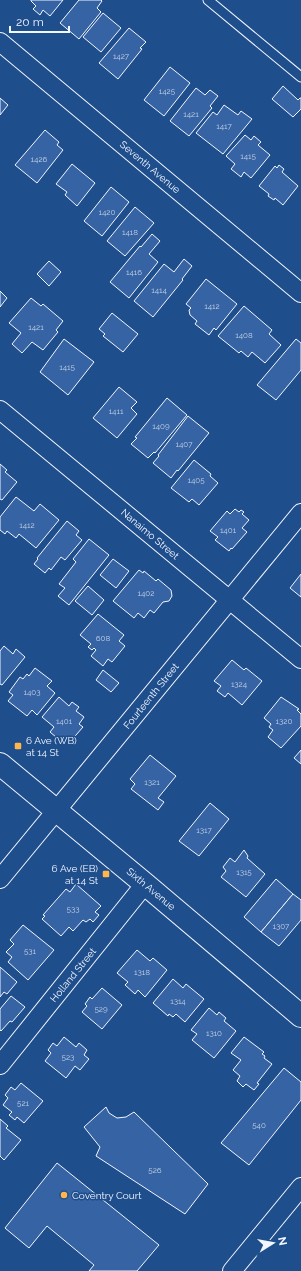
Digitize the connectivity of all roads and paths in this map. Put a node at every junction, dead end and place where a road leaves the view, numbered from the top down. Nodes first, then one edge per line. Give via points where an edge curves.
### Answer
1 (208, 0) edge
2 (0, 42) edge
3 (301, 77) edge
4 (301, 292) edge
5 (0, 410) edge
6 (301, 512) edge
7 (229, 600) junction
8 (301, 659) edge
9 (0, 764) edge
10 (57, 810) junction
11 (0, 879) edge
12 (145, 884) junction
13 (301, 1016) edge
14 (0, 1065) edge
15 (301, 1187) edge
16 (232, 1271) edge

1 - 3 lane
2 - 4 street, Seventh Avenue
5 - 7 street, Nanaimo Street
6 - 7 street, Fourteenth Street
7 - 8 street, Nanaimo Street
7 - 10 street, Fourteenth Street
9 - 10 street, Sixth Avenue
10 - 11 street, Fourteenth Street
10 - 12 street, Sixth Avenue
12 - 13 street, Sixth Avenue
12 - 14 street, Holland Street
15 - 16 street

